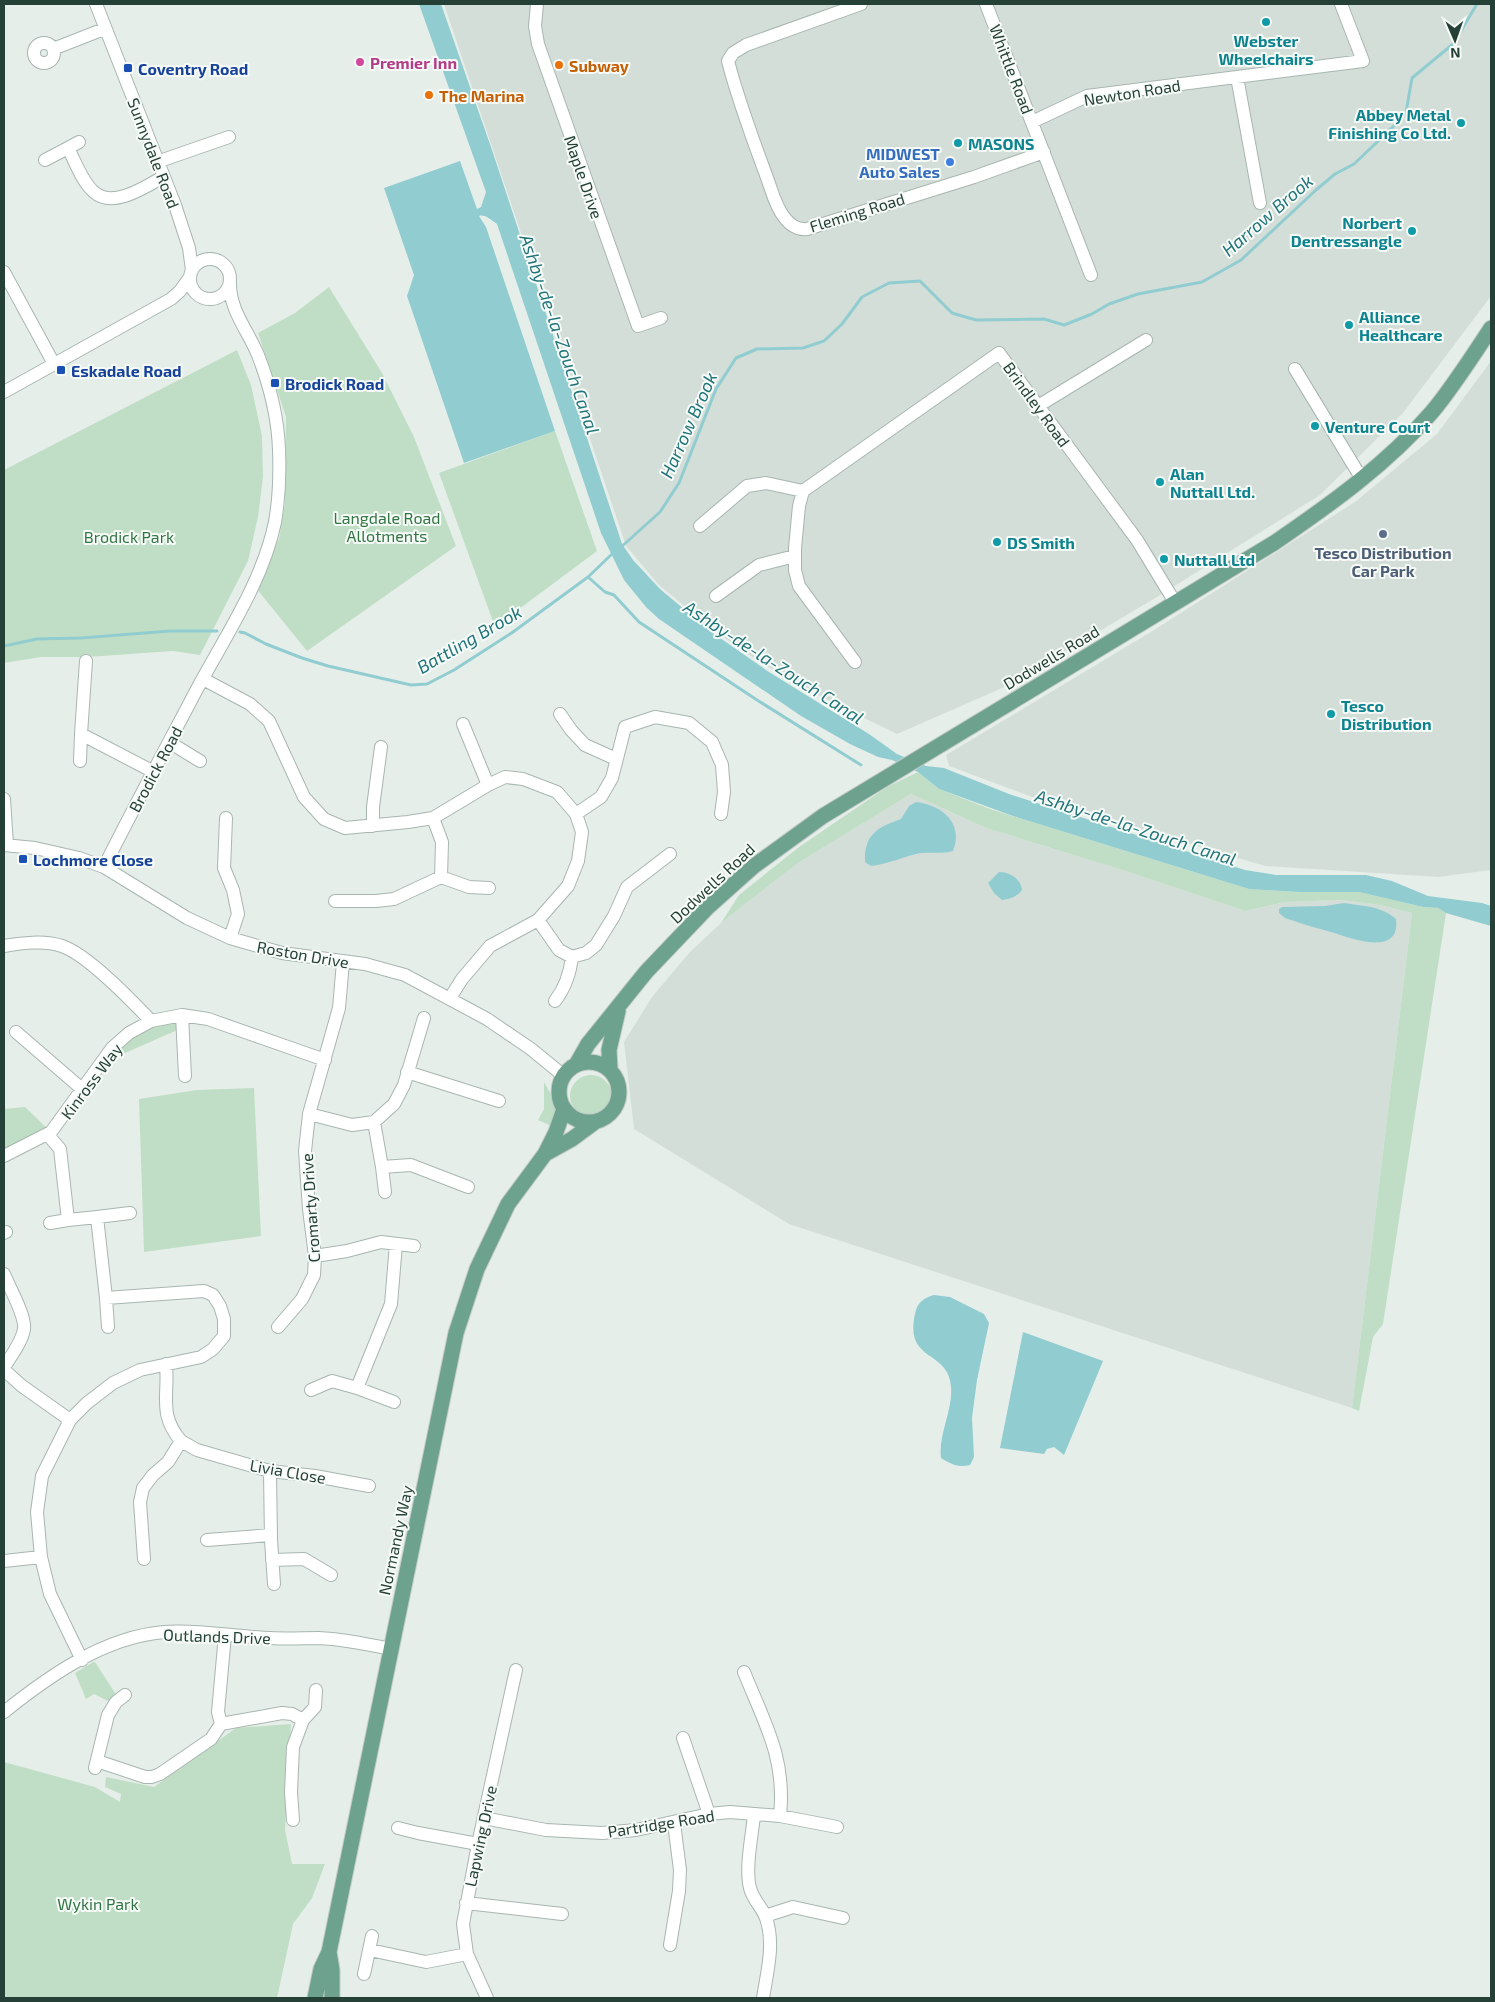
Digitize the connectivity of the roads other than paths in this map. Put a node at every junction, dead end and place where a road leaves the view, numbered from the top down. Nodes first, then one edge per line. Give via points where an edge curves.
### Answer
1 (96, 4) edge
2 (537, 4) edge
3 (861, 4) edge
4 (986, 4) edge
5 (1341, 4) edge
6 (104, 29) junction
7 (53, 48) dead end
8 (1237, 77) junction
9 (1032, 122) junction
10 (229, 137) dead end
11 (79, 142) dead end
12 (68, 148) junction
13 (1044, 152) junction
14 (45, 160) dead end
15 (157, 162) junction
16 (163, 177) junction
17 (1260, 203) dead end
18 (194, 270) junction
19 (4, 272) edge
20 (1092, 275) dead end
21 (230, 282) junction
22 (221, 296) junction
23 (204, 298) junction
24 (171, 299) junction
25 (234, 306) junction
26 (661, 318) dead end
27 (1491, 328) edge
28 (1146, 340) dead end
29 (54, 364) junction
30 (1295, 369) dead end
31 (4, 392) edge
32 (1038, 406) junction
33 (1365, 477) junction
34 (803, 491) junction
35 (700, 526) dead end
36 (795, 556) junction
37 (716, 596) dead end
38 (1176, 604) junction
39 (86, 661) dead end
40 (855, 662) dead end
41 (203, 679) junction
42 (560, 714) dead end
43 (462, 724) dead end
44 (81, 734) junction
45 (169, 742) junction
46 (381, 747) dead end
47 (616, 759) junction
48 (80, 761) dead end
49 (200, 761) dead end
50 (152, 770) junction
51 (488, 784) junction
52 (4, 799) edge
53 (576, 814) junction
54 (721, 814) dead end
55 (226, 818) dead end
56 (433, 818) junction
57 (373, 826) junction
58 (5, 845) edge
59 (670, 854) dead end
60 (104, 867) junction
61 (441, 877) junction
62 (490, 888) dead end
63 (335, 901) dead end
64 (538, 920) junction
65 (230, 938) junction
66 (4, 946) edge
67 (572, 957) junction
68 (343, 962) junction
69 (450, 998) junction
70 (554, 1001) dead end
71 (619, 1007) junction
72 (182, 1015) junction
73 (424, 1018) dead end
74 (151, 1021) junction
75 (16, 1032) dead end
76 (325, 1060) junction
77 (576, 1065) junction
78 (610, 1069) junction
79 (407, 1072) junction
80 (185, 1076) dead end
81 (564, 1076) junction
82 (82, 1089) junction
83 (499, 1101) dead end
84 (564, 1108) junction
85 (309, 1114) junction
86 (374, 1122) junction
87 (595, 1122) junction
88 (48, 1135) junction
89 (545, 1154) junction
90 (4, 1156) edge
91 (382, 1167) junction
92 (468, 1186) dead end
93 (385, 1192) dead end
94 (130, 1213) dead end
95 (97, 1218) junction
96 (68, 1220) junction
97 (50, 1223) dead end
98 (396, 1244) junction
99 (414, 1246) dead end
100 (315, 1256) junction
101 (4, 1274) edge
102 (106, 1298) junction
103 (108, 1327) dead end
104 (278, 1327) dead end
105 (166, 1364) junction
106 (4, 1369) edge
107 (357, 1388) junction
108 (311, 1390) dead end
109 (394, 1402) dead end
110 (70, 1420) junction
111 (181, 1441) junction
112 (270, 1471) junction
113 (369, 1486) dead end
114 (271, 1535) junction
115 (207, 1540) dead end
116 (41, 1558) junction
117 (144, 1559) dead end
118 (272, 1560) junction
119 (4, 1561) edge
120 (331, 1575) dead end
121 (274, 1584) dead end
122 (225, 1635) junction
123 (390, 1649) junction
124 (82, 1660) junction
125 (516, 1670) dead end
126 (744, 1672) dead end
127 (316, 1690) dead end
128 (125, 1695) dead end
129 (4, 1712) edge
130 (303, 1720) junction
131 (221, 1724) junction
132 (683, 1738) dead end
133 (709, 1814) junction
134 (754, 1815) junction
135 (780, 1816) junction
136 (484, 1818) junction
137 (293, 1820) dead end
138 (674, 1823) junction
139 (398, 1828) dead end
140 (837, 1828) dead end
141 (478, 1844) junction
142 (466, 1903) junction
143 (562, 1914) dead end
144 (766, 1916) junction
145 (843, 1918) dead end
146 (372, 1936) dead end
147 (670, 1945) dead end
148 (370, 1950) junction
149 (329, 1952) junction
150 (467, 1954) junction
151 (364, 1974) dead end
152 (315, 1998) edge
153 (332, 1998) edge
154 (487, 1998) edge
155 (763, 1998) edge

1 - 6 street, Sunnydale Road
2 - 26 street, Maple Drive via 535,26 538,44 638,326
3 - 13 street, Fleming Road via 733,52 728,61 736,94 782,215 789,223 807,229
4 - 9 street, Whittle Road
5 - 8 street, Newton Road via 1363,61
6 - 7 street
6 - 15 street, Sunnydale Road
8 - 9 street, Newton Road via 1087,96
8 - 17 street
9 - 13 street, Whittle Road
10 - 15 street
11 - 12 street
12 - 14 street
12 - 16 street via 93,191 100,196 126,196
13 - 20 street, Whittle Road
15 - 16 street, Sunnydale Road
16 - 18 street, Sunnydale Road via 175,205
18 - 21 street via 212,259 219,261 228,269
18 - 23 street via 193,289
18 - 24 street
19 - 29 street
21 - 22 street
21 - 25 street, Brodick Road
22 - 23 street
22 - 25 street, Brodick Road
23 - 24 street
24 - 29 street
25 - 41 street, Brodick Road via 269,384 279,451 278,495 275,522 262,565
27 - 33 main road, Dodwells Road via 1432,412
28 - 32 street
29 - 31 street
30 - 33 street via 1357,470
32 - 34 street, Brindley Road via 999,353
32 - 38 street, Brindley Road via 1137,540
33 - 38 main road, Dodwells Road via 1274,543
34 - 35 street via 766,483 747,486
34 - 36 street
36 - 37 street via 759,565
36 - 40 street via 799,586
38 - 71 main road, Dodwells Road via 822,816 754,866 707,908 646,972
39 - 44 street
41 - 45 street, Brodick Road
41 - 57 street via 250,704 268,721 304,797 324,819 345,828
42 - 47 street via 585,745
43 - 51 street
44 - 48 street
44 - 50 street
45 - 49 street
45 - 50 street, Brodick Road
46 - 57 street
47 - 53 street via 612,778 602,797
47 - 54 street via 625,727 655,717 689,723 712,742 722,766 724,792
50 - 60 street, Brodick Road
51 - 53 street via 505,777 523,779 557,792
51 - 56 street
52 - 58 street
53 - 64 street via 582,832 578,861 568,886
55 - 65 street via 224,868 238,914
56 - 57 street
56 - 61 street via 442,842
58 - 60 street, Roston Drive via 79,858
59 - 67 street via 627,887 596,945 586,953
60 - 65 street, Roston Drive via 188,918
61 - 62 street via 469,887
61 - 63 street via 394,899
64 - 67 street via 559,950
64 - 69 street via 490,946
65 - 68 street, Roston Drive via 282,953
66 - 74 street via 30,942 62,946 84,958
67 - 70 street via 571,969
68 - 69 street, Roston Drive via 365,964 405,975
68 - 76 street, Cromarty Drive via 339,1008
69 - 81 street, Roston Drive via 531,1049
71 - 77 main road, Dodwells Road via 588,1044
71 - 78 main road, Dodwells Road via 609,1050
72 - 74 street, Kinross Way
72 - 76 street, Kinross Way via 208,1019
72 - 80 street
73 - 79 street
74 - 82 street, Kinross Way via 129,1033 112,1048
75 - 82 street
76 - 85 street, Cromarty Drive
77 - 78 main road via 594,1062
77 - 81 main road
78 - 87 main road via 620,1086 620,1096 611,1113
79 - 83 street
79 - 86 street via 394,1104
81 - 84 main road via 559,1092
82 - 88 street, Kinross Way
84 - 87 main road via 577,1120
84 - 89 main road, Normandy Way
85 - 86 street via 352,1125
85 - 100 street, Cromarty Drive via 305,1151
86 - 91 street
87 - 89 main road, Normandy Way
88 - 90 street, Kinross Way
88 - 96 street via 60,1149
89 - 123 main road, Normandy Way via 508,1204 477,1269 456,1333
91 - 92 street via 411,1166
91 - 93 street
94 - 95 street
95 - 96 street
95 - 102 street
96 - 97 street
98 - 99 street
98 - 100 street via 381,1242 347,1252
98 - 107 street via 391,1304
100 - 104 street, Cromarty Drive via 314,1275 302,1299
101 - 106 street via 21,1313 24,1329
102 - 103 street
102 - 105 street via 204,1292 213,1295 224,1319 224,1336 201,1357
105 - 110 street via 140,1370 113,1383
105 - 111 street via 166,1414 171,1430
106 - 110 street
107 - 108 street via 332,1380
107 - 109 street
110 - 116 street via 42,1476 37,1512
111 - 112 street, Livia Close via 197,1450
111 - 117 street via 168,1462 143,1488 140,1502
112 - 113 street, Livia Close
112 - 114 street
114 - 115 street
114 - 118 street
116 - 119 street
116 - 124 street via 50,1594
118 - 120 street via 304,1558
118 - 121 street
122 - 123 street, Outlands Drive via 321,1638
122 - 124 street, Outlands Drive via 147,1634 127,1638
122 - 131 street via 218,1712
123 - 149 main road, Normandy Way
124 - 129 street, Outlands Drive via 29,1692
125 - 136 street, Lapwing Drive
126 - 135 street via 772,1738 780,1766
127 - 130 street via 315,1707
128 - 131 street via 108,1715 96,1765 152,1777 211,1739
130 - 131 street via 282,1713
130 - 137 street via 293,1747
132 - 133 street
133 - 134 street, Partridge Road
133 - 138 street, Partridge Road
134 - 135 street, Partridge Road
134 - 144 street via 750,1886 756,1903
135 - 140 street, Partridge Road
136 - 138 street, Partridge Road via 546,1830 602,1833
136 - 141 street, Lapwing Drive
138 - 147 street via 680,1891
139 - 141 street
141 - 142 street, Lapwing Drive
142 - 143 street
142 - 150 street, Lapwing Drive via 463,1924
144 - 145 street via 792,1907
144 - 155 street via 771,1936
146 - 148 street
148 - 150 street via 426,1962
148 - 151 street
149 - 152 main road, Normandy Way via 321,1968
149 - 153 main road, Normandy Way
150 - 154 street, Lapwing Drive

